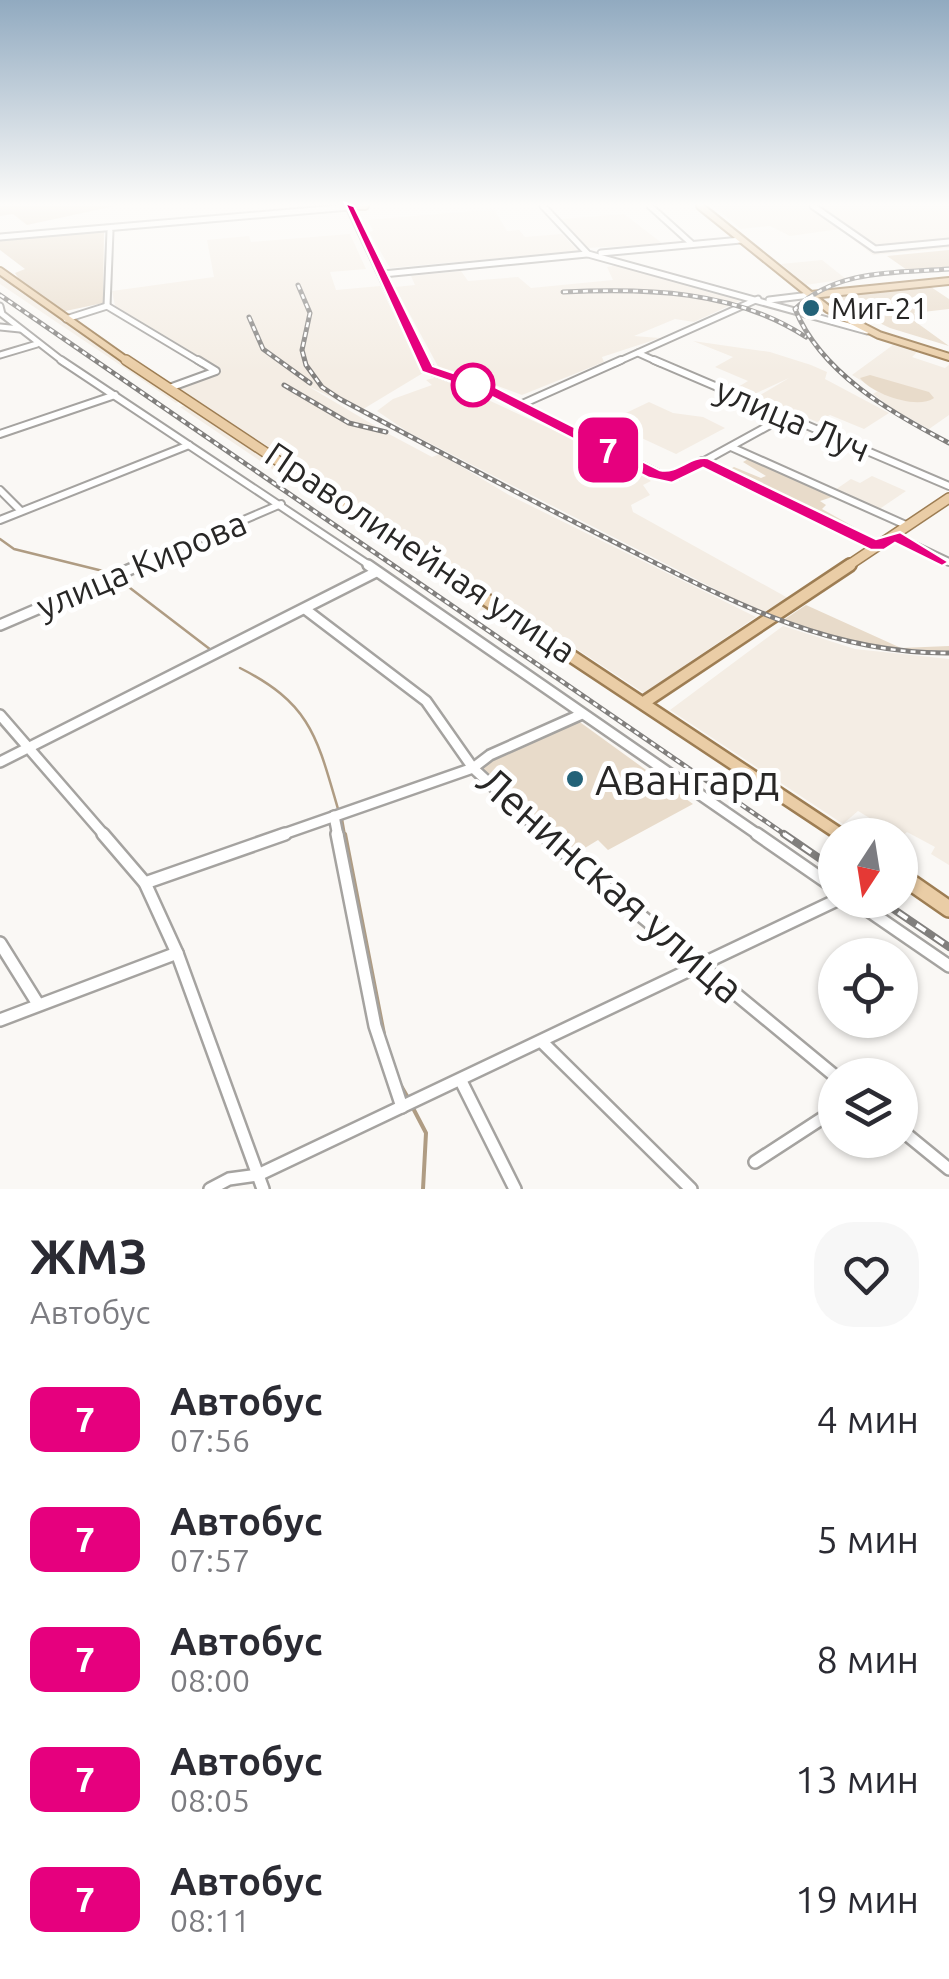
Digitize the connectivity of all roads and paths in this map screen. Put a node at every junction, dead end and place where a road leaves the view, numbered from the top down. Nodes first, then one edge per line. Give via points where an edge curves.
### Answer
1 (109, 261) edge
2 (377, 261) edge
3 (511, 261) edge
4 (616, 261) edge
5 (767, 261) edge
6 (0, 271) edge
7 (383, 274) junction
8 (949, 281) edge
9 (810, 296) junction
10 (761, 300) junction
11 (0, 306) edge
12 (107, 306) junction
13 (66, 319) junction
14 (0, 327) edge
15 (20, 329) junction
16 (879, 335) junction
17 (36, 344) junction
18 (638, 352) junction
19 (0, 355) edge
20 (949, 356) edge
21 (172, 387) junction
22 (115, 396) junction
23 (520, 405) junction
24 (786, 416) junction
25 (0, 434) edge
26 (189, 445) junction
27 (731, 446) junction
28 (702, 462) junction
29 (949, 486) edge
30 (0, 490) edge
31 (949, 498) edge
32 (281, 504) junction
33 (21, 511) junction
34 (0, 520) edge
35 (908, 526) junction
36 (894, 536) junction
37 (877, 546) junction
38 (949, 562) edge
39 (376, 572) junction
40 (305, 608) junction
41 (0, 625) edge
42 (646, 701) junction
43 (582, 714) junction
44 (0, 715) edge
45 (30, 749) junction
46 (0, 762) edge
47 (473, 768) junction
48 (334, 816) junction
49 (818, 819) edge
50 (818, 876) edge
51 (144, 883) junction
52 (918, 888) edge
53 (818, 909) edge
54 (949, 909) edge
55 (878, 918) edge
56 (0, 944) edge
57 (178, 953) junction
58 (702, 964) junction
59 (949, 966) edge
60 (38, 1004) junction
61 (0, 1020) edge
62 (542, 1042) junction
63 (818, 1062) edge
64 (461, 1080) junction
65 (402, 1106) junction
66 (818, 1121) edge
67 (918, 1144) edge
68 (755, 1162) dead end
69 (949, 1169) edge
70 (258, 1175) junction
71 (210, 1189) edge
72 (263, 1189) edge
73 (515, 1189) edge
74 (691, 1189) edge

1 - 12 street
2 - 7 street
3 - 7 street
4 - 10 street
5 - 9 main road
6 - 13 main road, Праволинейная улица
7 - 23 street via 427,368
8 - 9 main road
9 - 10 street
9 - 16 main road
10 - 16 street
10 - 18 street
11 - 15 street
12 - 13 street
12 - 21 street via 216,371
13 - 21 main road, Праволинейная улица
14 - 15 street
15 - 17 street
16 - 20 main road
17 - 19 street
17 - 22 street
18 - 23 street
18 - 24 street, улица Луч
21 - 42 main road, Праволинейная улица
22 - 25 street
22 - 26 street
23 - 28 street via 655,474 677,476
24 - 27 street
24 - 29 street, улица Луч
26 - 32 street
26 - 33 street
27 - 28 street
27 - 35 street
28 - 37 street
30 - 33 street
31 - 35 main road
32 - 39 street
32 - 41 street, улица Кирова
33 - 34 street
35 - 36 main road
36 - 37 main road
36 - 38 street
37 - 42 main road
39 - 40 street
39 - 43 street
40 - 45 street
40 - 47 street, Ленинская улица via 426,701
42 - 49 main road, Праволинейная улица
43 - 47 street
43 - 50 street
44 - 45 street
45 - 46 street
45 - 51 street
47 - 48 street
47 - 58 street, Ленинская улица
48 - 51 street
48 - 65 street via 378,1038
51 - 57 street
52 - 54 main road
53 - 58 street
55 - 59 street
56 - 60 street
57 - 60 street
57 - 70 street
58 - 62 street
58 - 63 street, Ленинская улица
60 - 61 street
62 - 64 street
62 - 74 street
64 - 65 street
64 - 73 street
65 - 70 street
66 - 68 street
67 - 69 street
70 - 71 street
70 - 72 street

